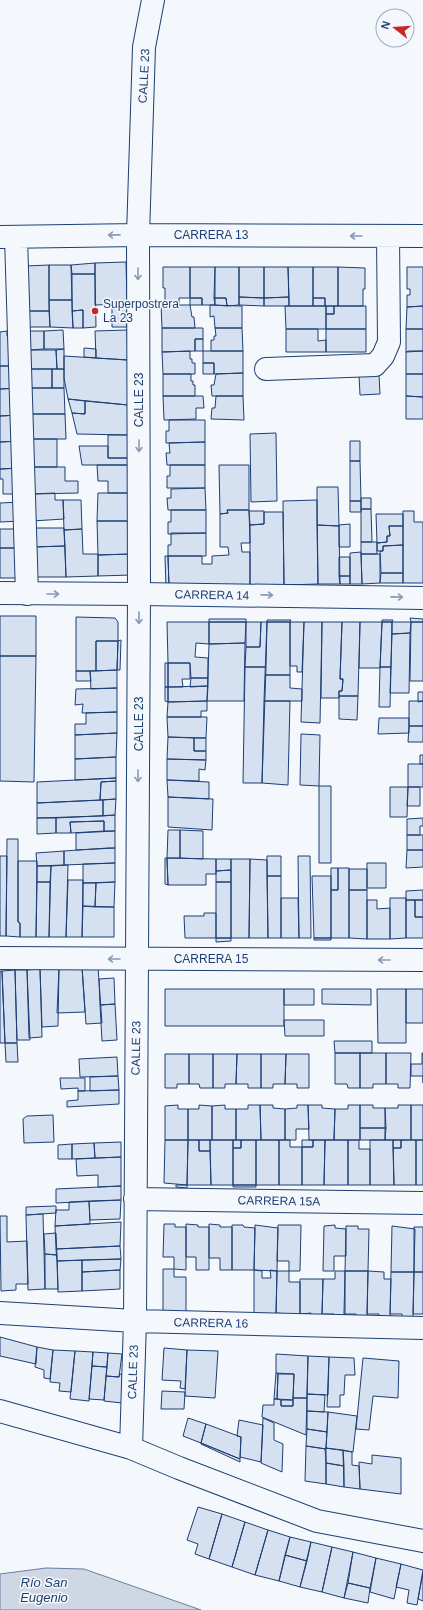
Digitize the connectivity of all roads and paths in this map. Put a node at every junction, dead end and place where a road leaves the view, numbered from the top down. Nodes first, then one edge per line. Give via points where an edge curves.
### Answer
1 (153, 0) edge
2 (138, 235) junction
3 (388, 236) junction
4 (423, 236) edge
5 (8, 237) edge
6 (266, 369) dead end
7 (0, 593) edge
8 (27, 594) junction
9 (139, 594) junction
10 (423, 598) edge
11 (0, 958) edge
12 (137, 959) junction
13 (423, 960) edge
14 (135, 1199) junction
15 (423, 1203) edge
16 (0, 1313) edge
17 (135, 1322) junction
18 (423, 1328) edge
19 (0, 1411) edge
20 (130, 1448) junction
21 (423, 1541) edge

1 - 2 street, CALLE 23 via 144,47
3 -> 2 street, CARRERA 13
2 -> 5 street, CARRERA 13
2 -> 9 street, CALLE 23
3 - 4 street, CARRERA 13
3 - 6 street via 389,342 383,356 375,365
5 - 8 street
7 - 8 street, CARRERA 14
8 -> 9 street, CARRERA 14
9 -> 10 street, CARRERA 14
9 -> 12 street, CALLE 23
12 -> 11 street, CARRERA 15
13 -> 12 street, CARRERA 15
12 - 14 street, CALLE 23
14 - 15 street, CARRERA 15A
14 - 17 street, CALLE 23
16 - 17 street, CARRERA 16
17 - 18 street, CARRERA 16
17 - 20 street, CALLE 23
19 - 20 street
20 - 21 street via 318,1521

